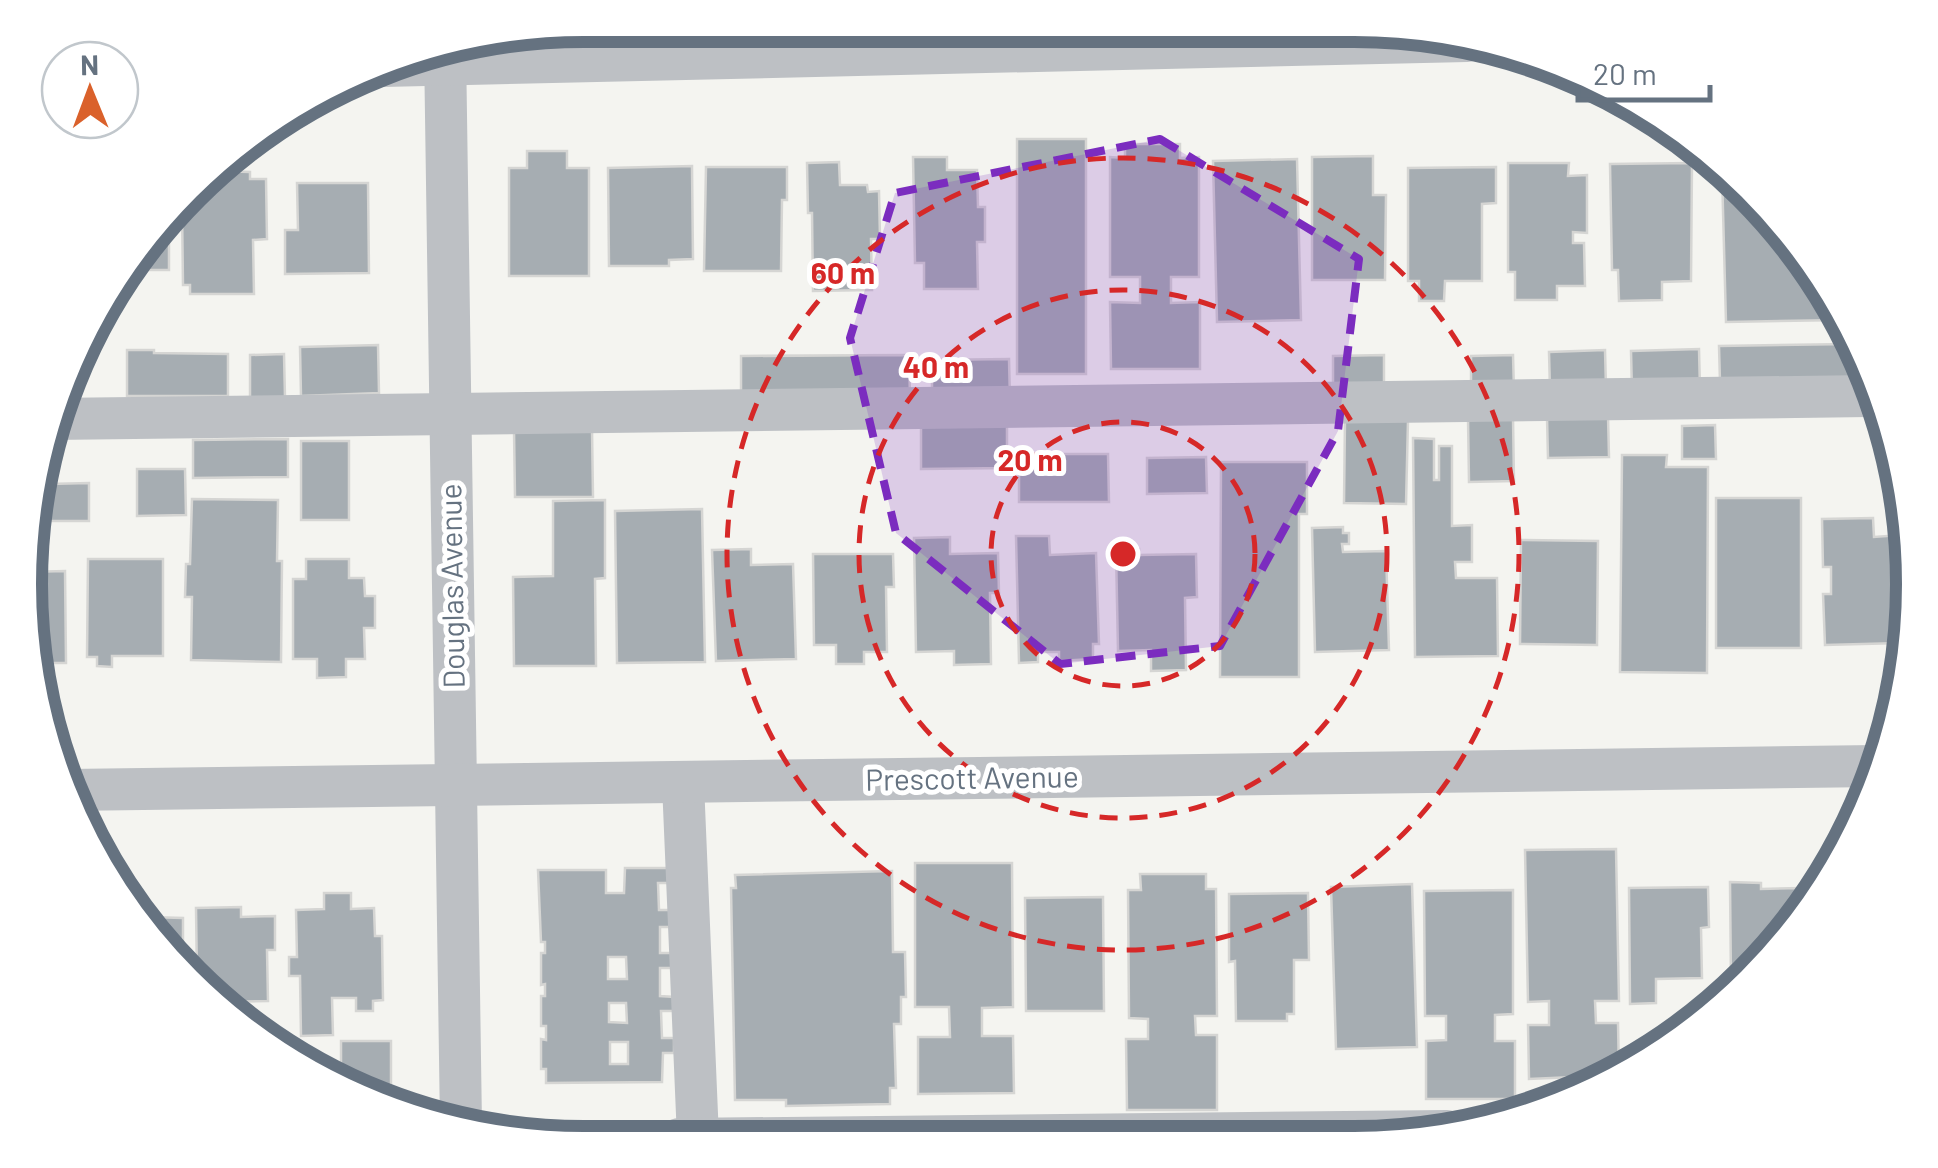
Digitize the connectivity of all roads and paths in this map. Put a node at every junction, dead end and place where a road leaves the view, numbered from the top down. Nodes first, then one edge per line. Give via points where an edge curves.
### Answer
1 (1363, 43) edge
2 (467, 56) edge
3 (446, 61) edge
4 (1862, 396) edge
5 (451, 414) junction
6 (68, 420) edge
7 (1864, 766) edge
8 (683, 783) junction
9 (456, 786) junction
10 (84, 790) edge
11 (461, 1111) edge
12 (697, 1126) edge

1 - 2 street
3 - 5 street, Douglas Avenue
4 - 5 street
5 - 6 street
5 - 9 street, Douglas Avenue
7 - 8 street, Prescott Avenue
8 - 9 street, Prescott Avenue
8 - 12 street
9 - 10 street, Prescott Avenue
9 - 11 street, Douglas Avenue

